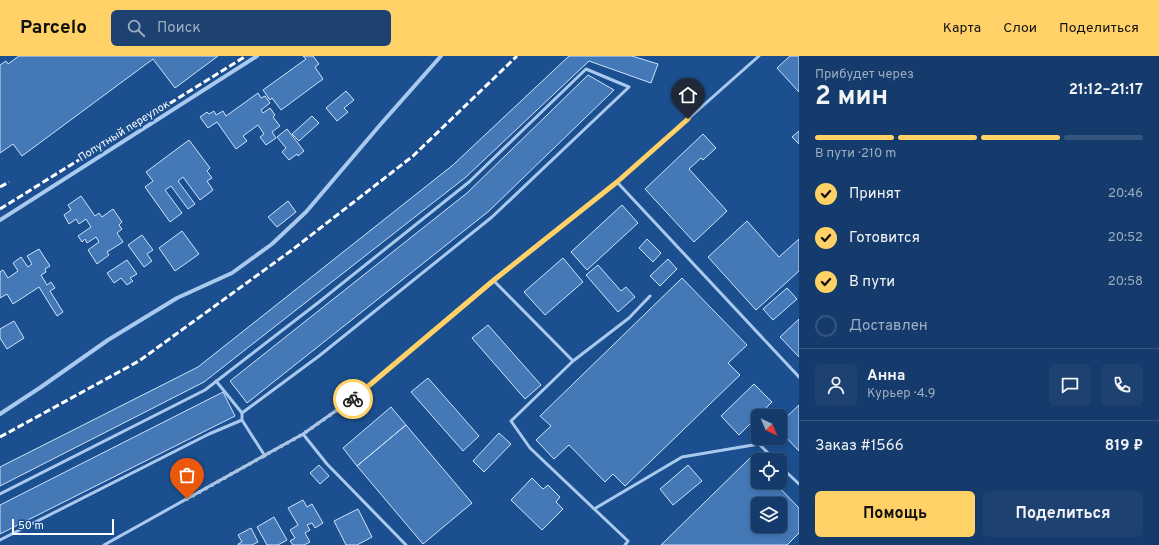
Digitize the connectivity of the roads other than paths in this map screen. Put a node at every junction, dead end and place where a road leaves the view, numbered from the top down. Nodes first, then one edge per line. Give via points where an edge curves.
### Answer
1 (257, 56) edge
2 (440, 56) edge
3 (759, 56) edge
4 (617, 182) junction
5 (0, 220) edge
6 (494, 280) junction
7 (650, 296) dead end
8 (573, 361) junction
9 (799, 377) edge
10 (216, 381) junction
11 (242, 413) junction
12 (0, 414) edge
13 (242, 420) junction
14 (303, 434) junction
15 (768, 453) edge
16 (265, 456) junction
17 (787, 473) edge
18 (799, 484) edge
19 (0, 494) edge
20 (594, 509) junction
21 (0, 540) edge
22 (104, 545) edge
23 (406, 545) edge
24 (625, 545) edge

1 - 5 street, Попутный переулок
2 - 12 street via 306,212 272,244 232,273 178,298 108,340
3 - 4 lane
4 - 6 lane
4 - 9 lane
6 - 8 lane
6 - 14 lane via 351,400
7 - 8 lane via 629,318
8 - 20 lane via 511,421 530,448
10 - 11 lane
10 - 11 lane via 469,182 586,69 629,87 492,217 319,356
10 - 19 lane via 205,390
11 - 13 lane
13 - 16 lane
13 - 21 lane via 209,434
14 - 16 lane
14 - 23 lane via 327,464
15 - 20 lane via 759,444 682,457
16 - 22 lane
17 - 18 lane
20 - 24 lane via 628,541

